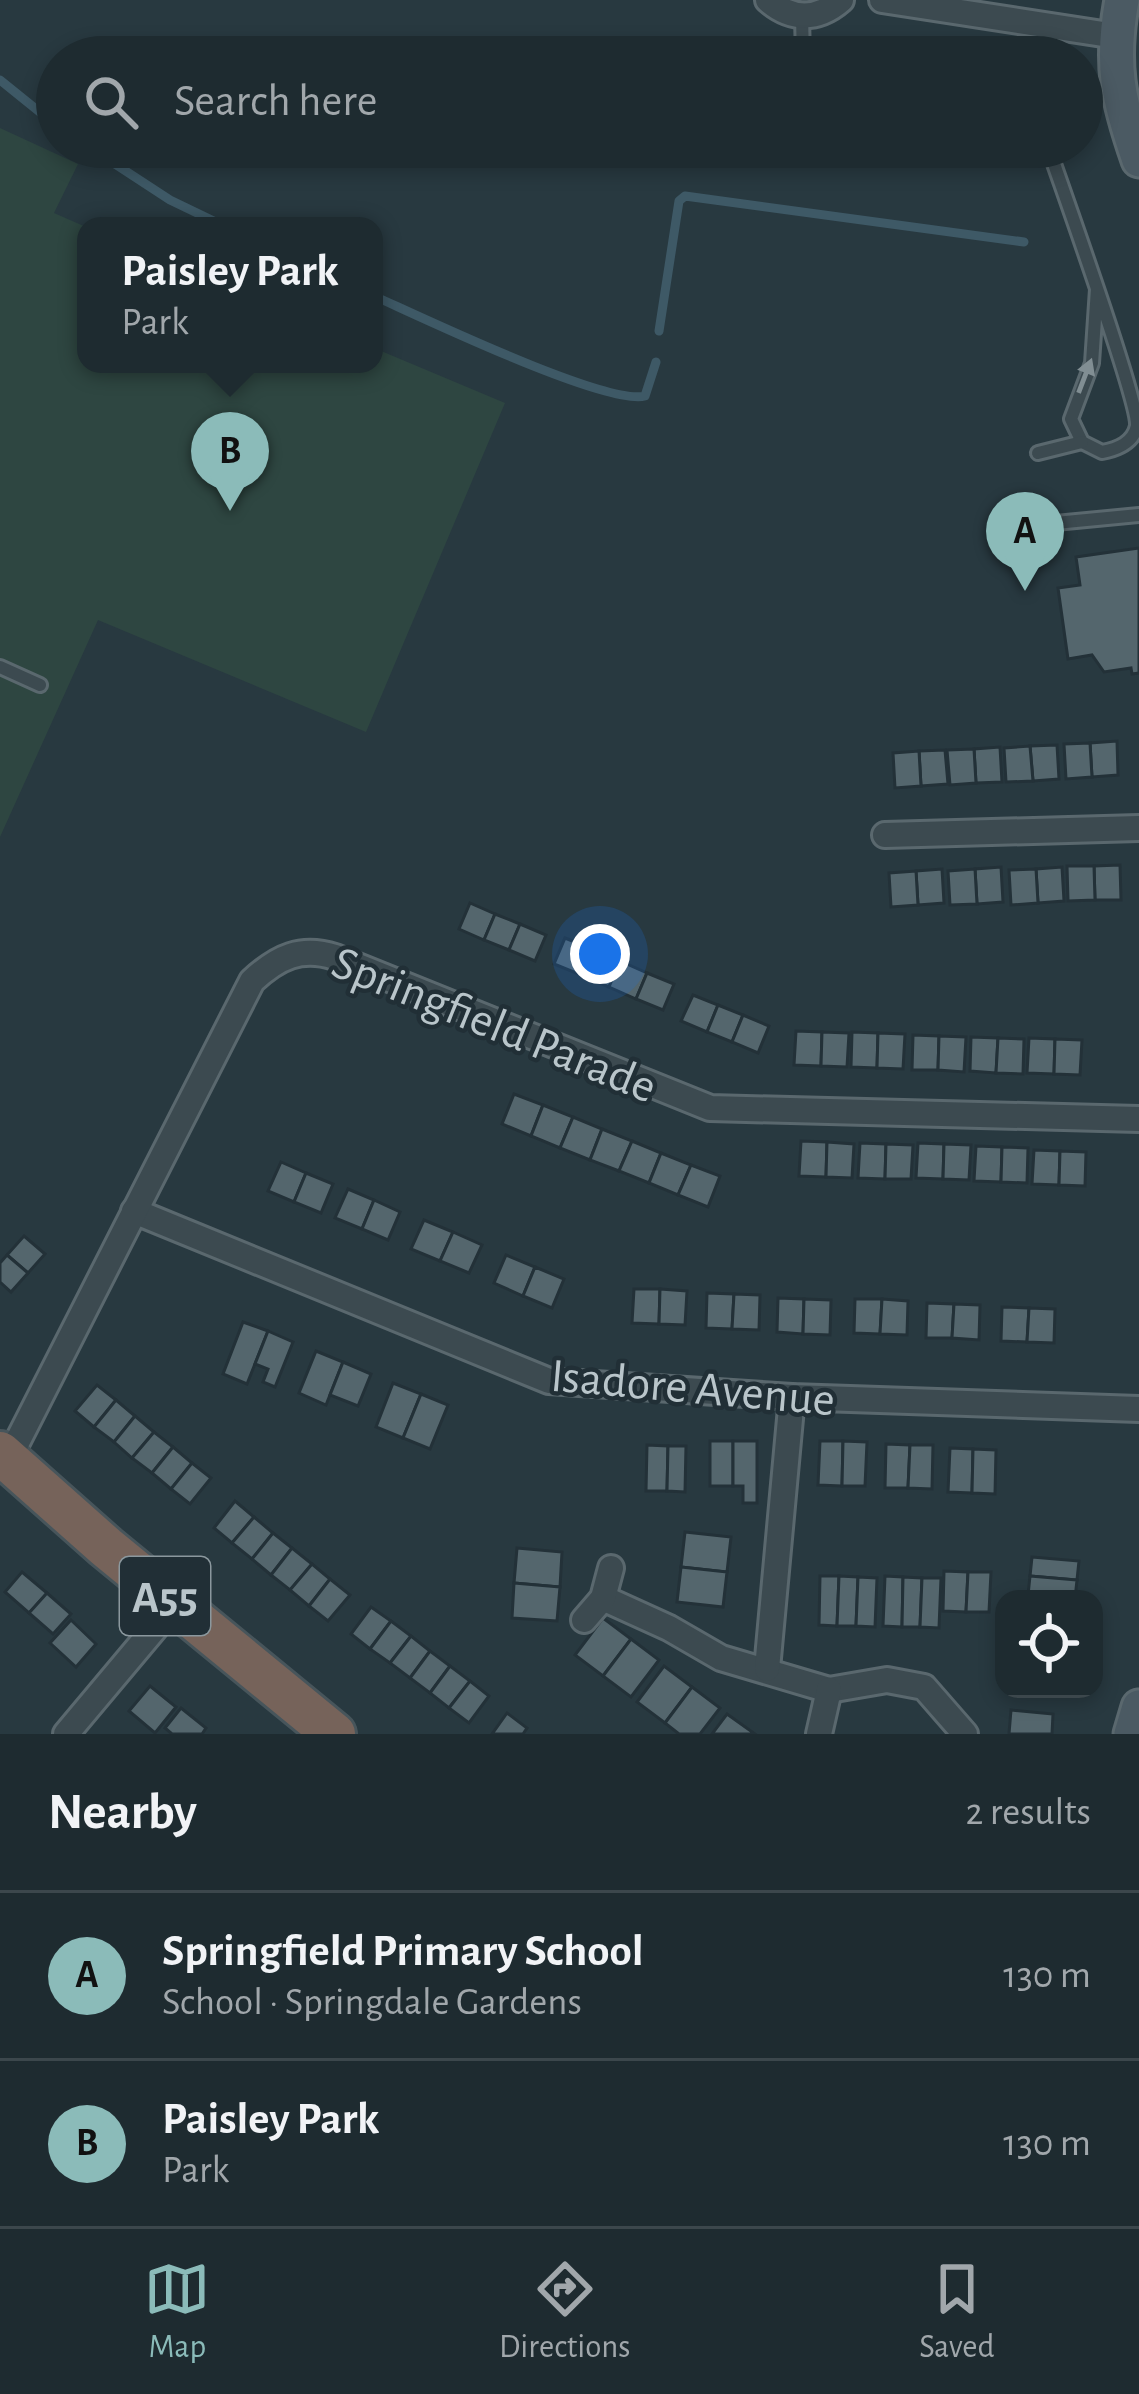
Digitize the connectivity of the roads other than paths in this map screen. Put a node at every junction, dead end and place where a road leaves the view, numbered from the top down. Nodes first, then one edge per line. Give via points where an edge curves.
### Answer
1 (768, 0) edge
2 (841, 0) edge
3 (882, 0) edge
4 (1122, 0) edge
5 (802, 17) junction
6 (1127, 27) edge
7 (802, 36) edge
8 (1139, 160) edge
9 (1054, 168) edge
10 (1097, 289) junction
11 (1082, 442) junction
12 (1038, 452) dead end
13 (1139, 514) edge
14 (1045, 524) dead end
15 (0, 667) edge
16 (40, 685) dead end
17 (1139, 827) edge
18 (885, 836) dead end
19 (1139, 1119) edge
20 (134, 1211) junction
21 (793, 1397) junction
22 (1139, 1409) edge
23 (4, 1456) edge
24 (611, 1568) dead end
25 (603, 1598) junction
26 (175, 1604) junction
27 (584, 1620) dead end
28 (767, 1669) junction
29 (829, 1690) junction
30 (1139, 1707) edge
31 (66, 1734) edge
32 (334, 1734) edge
33 (819, 1734) edge
34 (965, 1734) edge
35 (1131, 1734) edge

1 - 5 street
2 - 5 street
3 - 6 street
4 - 6 main road
5 - 7 lane
6 - 8 main road via 1119,103
9 - 10 lane
11 -> 10 lane via 1071,418 1092,363
10 - 11 lane via 1138,416 1135,433 1116,449
11 - 12 lane
13 - 14 lane
15 - 16 lane
17 - 18 street
19 - 20 street, Springfield Parade via 710,1108 316,950 270,964 252,981
20 - 21 street, Isadore Avenue via 549,1381
20 - 23 street, Springfield Parade
21 - 22 street, Isadore Avenue
21 - 28 street
23 - 26 highway, A55
24 - 25 street
25 - 27 street
25 - 28 street via 721,1658
26 - 31 street
26 - 32 highway, A55
28 - 29 street
29 - 33 street
29 - 34 street via 887,1680 924,1687
30 - 35 main road

